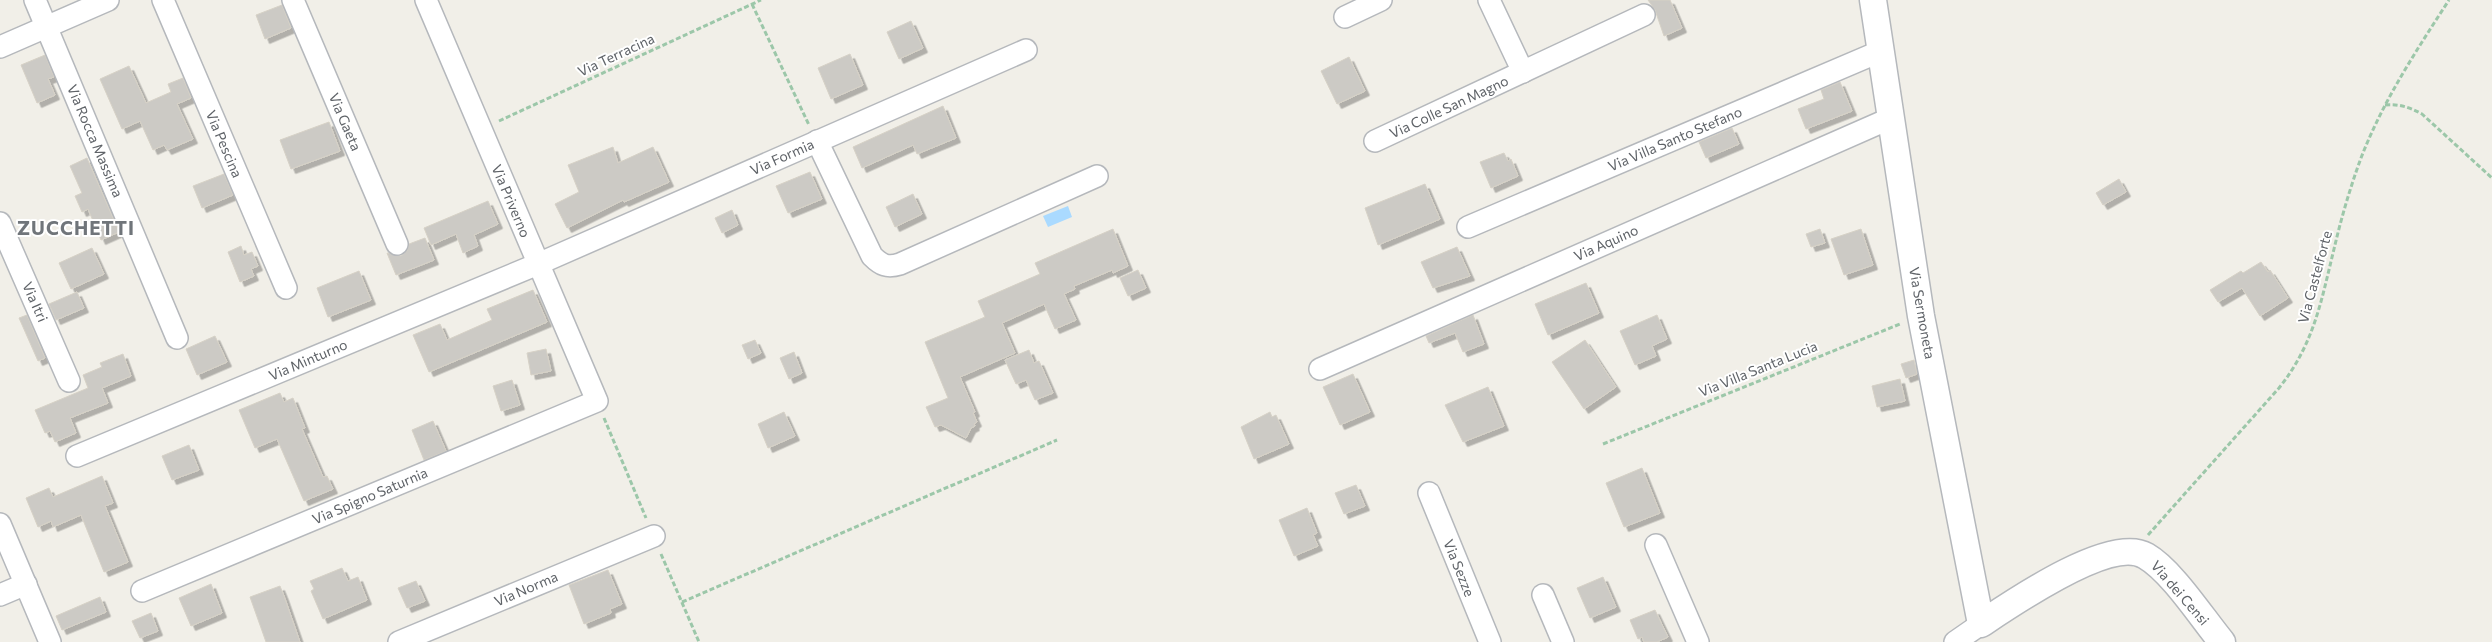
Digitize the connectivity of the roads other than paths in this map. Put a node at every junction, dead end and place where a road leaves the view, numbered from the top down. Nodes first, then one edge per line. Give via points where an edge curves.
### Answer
1 (35, 0) edge
2 (108, 0) edge
3 (162, 0) edge
4 (293, 0) edge
5 (426, 0) edge
6 (1381, 0) edge
7 (1488, 0) edge
8 (1873, 0) edge
9 (1644, 15) dead end
10 (1345, 17) dead end
11 (46, 27) junction
12 (0, 47) edge
13 (1026, 50) dead end
14 (1881, 51) junction
15 (1523, 72) junction
16 (1891, 118) junction
17 (817, 141) junction
18 (1375, 142) dead end
19 (1097, 176) dead end
20 (0, 223) edge
21 (1468, 226) dead end
22 (397, 244) dead end
23 (538, 264) junction
24 (286, 288) dead end
25 (178, 338) dead end
26 (1320, 369) dead end
27 (69, 381) dead end
28 (597, 401) joint
29 (77, 456) dead end
30 (1429, 493) dead end
31 (0, 524) edge
32 (654, 536) dead end
33 (1656, 545) dead end
34 (26, 584) junction
35 (142, 591) dead end
36 (0, 595) edge
37 (1542, 595) dead end
38 (1981, 624) junction
39 (432, 636) edge
40 (50, 642) edge
41 (399, 642) edge
42 (1490, 642) edge
43 (1563, 642) edge
44 (1698, 642) edge
45 (1955, 642) edge
46 (2222, 642) edge

1 - 11 street, Via Rocca Massima
2 - 11 street
3 - 24 street, Via Pescina
4 - 22 street, Via Gaeta
5 - 23 street, Via Priverno
6 - 10 street
7 - 15 street, Via Colle San Magno
8 - 14 street, Via Sermoneta
9 - 15 street, Via Colle San Magno
11 - 12 street
11 - 25 street, Via Rocca Massima
13 - 17 street, Via Formia
14 - 16 street, Via Sermoneta
14 - 21 street, Via Villa Santo Stefano
15 - 18 street, Via Colle San Magno
16 - 26 street, Via Aquino
16 - 38 street, Via Sermoneta via 1922,316
17 - 19 street via 872,256 888,266 900,264
17 - 23 street, Via Formia
20 - 27 street, Via Itri
23 - 28 street, Via Priverno
23 - 29 street, Via Minturno
28 - 35 street, Via Spigno Saturnia
30 - 42 street, Via Sezze
31 - 34 street
32 - 39 street, Via Norma
33 - 44 street
34 - 36 street
34 - 40 street
37 - 43 street
38 - 45 street
38 - 46 street, Via dei Censi via 2022,596 2064,574 2104,557 2132,552 2147,556 2167,574
39 - 41 street, Via Norma

